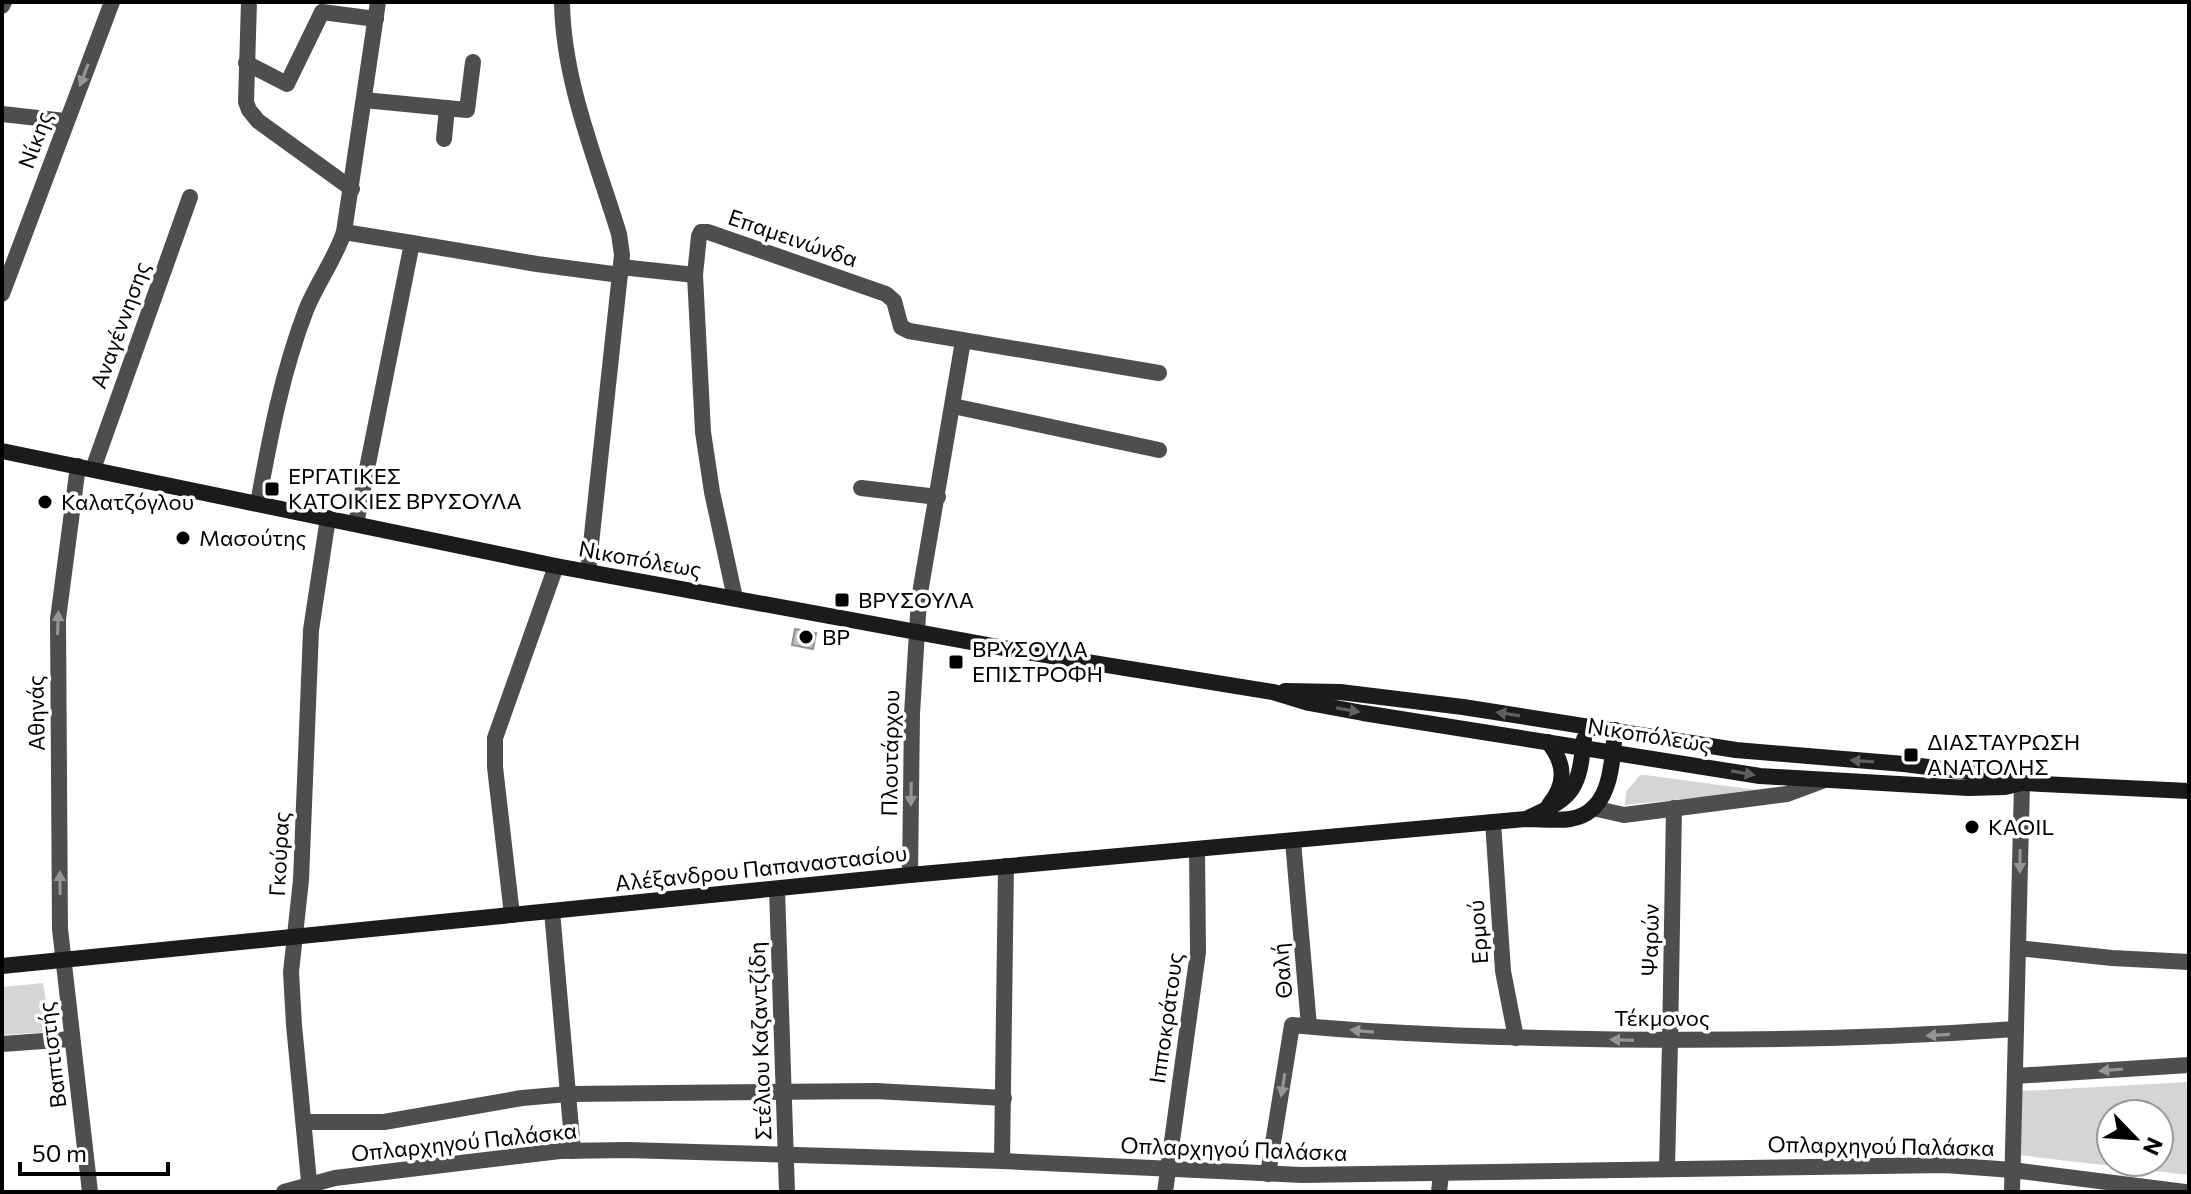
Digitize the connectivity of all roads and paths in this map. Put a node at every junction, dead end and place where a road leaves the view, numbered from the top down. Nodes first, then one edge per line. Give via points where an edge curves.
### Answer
1 (112, 2) edge
2 (249, 2) edge
3 (562, 2) edge
4 (377, 10) edge
5 (473, 62) dead end
6 (246, 63) junction
7 (364, 100) junction
8 (447, 108) junction
9 (2, 114) edge
10 (65, 121) junction
11 (444, 139) dead end
12 (352, 189) junction
13 (190, 197) dead end
14 (344, 232) junction
15 (412, 243) junction
16 (621, 271) junction
17 (695, 275) junction
18 (2, 294) edge
19 (963, 341) junction
20 (1159, 373) dead end
21 (953, 406) junction
22 (1159, 450) dead end
23 (2, 451) edge
24 (85, 468) junction
25 (861, 488) dead end
26 (938, 497) junction
27 (258, 503) junction
28 (328, 518) junction
29 (356, 524) junction
30 (556, 566) junction
31 (588, 572) junction
32 (735, 598) junction
33 (916, 632) junction
34 (1273, 692) junction
35 (1586, 725) junction
36 (1615, 730) junction
37 (1548, 742) junction
38 (1583, 748) junction
39 (1613, 752) junction
40 (1822, 781) junction
41 (2022, 783) junction
42 (2189, 791) edge
43 (1593, 808) junction
44 (1674, 808) junction
45 (1543, 811) junction
46 (1526, 819) junction
47 (1493, 822) junction
48 (1293, 841) junction
49 (1197, 849) junction
50 (1006, 866) junction
51 (910, 875) junction
52 (777, 889) junction
53 (552, 911) junction
54 (512, 915) junction
55 (294, 937) junction
56 (2018, 948) junction
57 (63, 961) junction
58 (2189, 962) edge
59 (2, 966) edge
60 (1309, 1026) junction
61 (2016, 1029) junction
62 (1516, 1038) junction
63 (72, 1039) junction
64 (1670, 1042) junction
65 (2, 1044) edge
66 (2189, 1065) edge
67 (2015, 1076) junction
68 (783, 1092) junction
69 (568, 1094) junction
70 (1004, 1098) junction
71 (304, 1122) junction
72 (573, 1151) junction
73 (786, 1154) junction
74 (1002, 1161) junction
75 (1667, 1168) junction
76 (1168, 1169) junction
77 (2012, 1170) junction
78 (1268, 1174) junction
79 (1441, 1174) junction
80 (310, 1188) edge
81 (90, 1192) edge
82 (284, 1192) edge
83 (787, 1192) edge
84 (1165, 1192) edge
85 (1439, 1192) edge
86 (2012, 1192) edge
87 (2185, 1192) edge

1 -> 10 street, Νίκης
2 - 6 street
3 - 16 street via 569,69 619,234
4 - 6 street via 322,12 287,84
4 - 7 street
5 - 8 street via 467,110
6 - 12 street via 246,102 252,114
7 - 8 street
7 - 12 street
8 - 11 street
9 - 10 street
10 - 18 street, Νίκης
12 - 14 street
13 - 24 street, Αναγέννησης
14 - 15 street
14 - 27 street via 291,352
15 - 16 street
15 - 29 street
16 - 17 street
16 - 31 street
17 - 19 street, Επαμεινώνδα via 699,236 708,232 886,294 894,301 901,327
17 - 32 street via 707,462
19 - 20 street
19 - 21 street, Πλουτάρχου
21 - 22 street
21 - 26 street, Πλουτάρχου
23 - 24 main road, Νικοπόλεως
24 - 27 main road, Νικοπόλεως
57 -> 24 street, Αθηνάς via 58,619
25 - 26 street
26 - 33 street, Πλουτάρχου
27 - 28 main road, Νικοπόλεως
28 - 29 main road, Νικοπόλεως
28 - 55 street, Γκούρας via 311,630
29 - 30 main road, Νικοπόλεως
30 - 31 main road, Νικοπόλεως
30 - 54 street via 495,738
31 - 32 main road, Νικοπόλεως
32 - 33 main road, Νικοπόλεως
33 - 34 main road, Νικοπόλεως
33 -> 51 street, Πλουτάρχου
35 -> 34 main road, Νικοπόλεως via 1340,692
34 -> 37 main road, Νικοπόλεως via 1309,703
35 - 36 main road, Νικοπόλεως
35 - 38 main road, Αλέξανδρου Παπαναστασίου
36 - 39 main road
41 -> 36 main road, Νικοπόλεως via 1904,764 1736,750
37 - 38 main road, Νικοπόλεως
37 - 45 main road via 1560,760 1563,779
38 - 39 main road, Νικοπόλεως
38 - 45 main road, Αλέξανδρου Παπαναστασίου via 1581,774 1571,793
39 -> 40 main road, Νικοπόλεως
39 - 43 main road via 1605,792
40 - 41 main road, Νικοπόλεως via 1968,788
40 - 44 street via 1787,794
41 - 42 main road, Νικοπόλεως
41 -> 56 street
43 - 44 street via 1624,815
43 - 46 main road, Αλέξανδρου Παπαναστασίου via 1572,819
44 - 64 street, Ψαρών
45 - 46 main road, Αλέξανδρου Παπαναστασίου
46 - 47 main road, Αλέξανδρου Παπαναστασίου
47 - 48 main road, Αλέξανδρου Παπαναστασίου
47 - 62 street, Ερμού via 1503,971
48 - 49 main road, Αλέξανδρου Παπαναστασίου
48 - 60 street, Θαλή
49 - 50 main road, Αλέξανδρου Παπαναστασίου
49 - 76 street, Ιπποκράτους via 1198,952
50 - 51 main road, Αλέξανδρου Παπαναστασίου
50 - 70 street
51 - 52 main road, Αλέξανδρου Παπαναστασίου
52 - 53 main road, Αλέξανδρου Παπαναστασίου
52 - 68 street, Στέλιου Καζαντζίδη
53 - 54 main road, Αλέξανδρου Παπαναστασίου
53 - 69 street
54 - 55 main road, Αλέξανδρου Παπαναστασίου
55 - 57 main road, Αλέξανδρου Παπαναστασίου
55 - 71 street, Γκούρας via 292,998
56 - 58 street
56 - 61 street
57 - 59 main road, Αλέξανδρου Παπαναστασίου
57 - 63 street, Βαπτιστής
62 -> 60 street, Τέκμονος
60 -> 78 street, Θαλή via 1292,1025
61 -> 64 street, Τέκμονος
61 - 67 street
64 -> 62 street, Τέκμονος
63 - 65 street
63 - 81 street, Βαπτιστής
64 - 75 street, Ψαρών
66 -> 67 street
67 - 77 street
68 - 69 street, Οπλαρχηγού Παλάσκα
68 - 70 street, Οπλαρχηγού Παλάσκα
68 - 73 street, Στέλιου Καζαντζίδη
69 - 71 street, Οπλαρχηγού Παλάσκα via 384,1122
69 - 72 street
70 - 74 street
71 - 80 street, Γκούρας
72 - 73 street, Οπλαρχηγού Παλάσκα
72 - 80 street, Οπλαρχηγού Παλάσκα
73 - 74 street, Οπλαρχηγού Παλάσκα
73 - 83 street, Στέλιου Καζαντζίδη
74 - 76 street, Οπλαρχηγού Παλάσκα
75 - 77 street, Οπλαρχηγού Παλάσκα via 1945,1165
75 - 79 street, Οπλαρχηγού Παλάσκα
76 - 78 street, Οπλαρχηγού Παλάσκα
76 - 84 street, Ιπποκράτους
77 - 86 street
77 - 87 street, Οπλαρχηγού Παλάσκα
78 - 79 street, Οπλαρχηγού Παλάσκα
79 - 85 street
80 - 82 street, Οπλαρχηγού Παλάσκα

